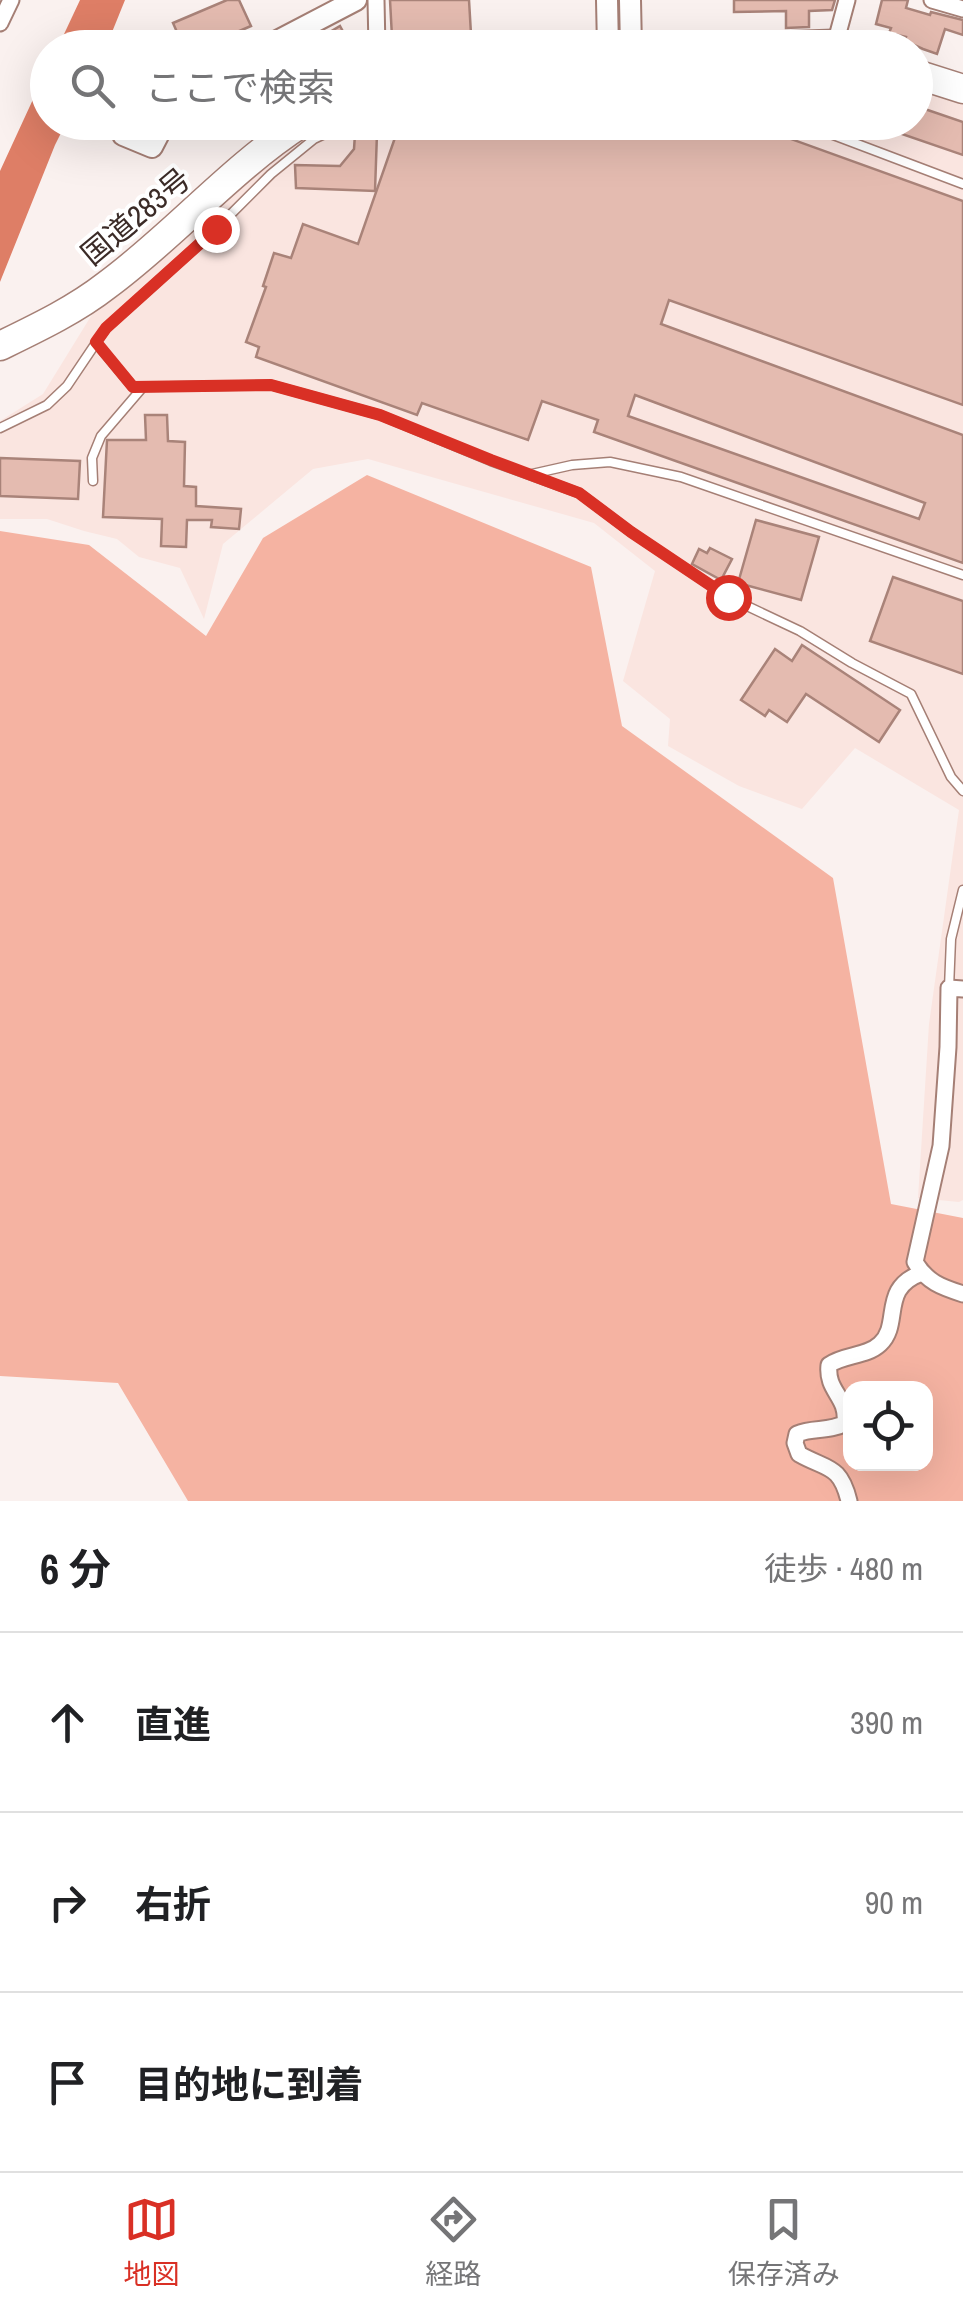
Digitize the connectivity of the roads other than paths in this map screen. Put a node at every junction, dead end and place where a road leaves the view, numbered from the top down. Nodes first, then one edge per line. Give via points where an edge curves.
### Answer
1 (10, 0) edge
2 (356, 0) edge
3 (376, 0) edge
4 (607, 0) edge
5 (630, 0) edge
6 (847, 0) edge
7 (932, 0) edge
8 (963, 9) edge
9 (0, 23) edge
10 (298, 30) edge
11 (377, 30) edge
12 (608, 30) edge
13 (631, 30) edge
14 (844, 30) edge
15 (933, 69) edge
16 (963, 78) edge
17 (933, 79) edge
18 (963, 89) edge
19 (135, 140) edge
20 (156, 140) edge
21 (258, 140) edge
22 (279, 140) edge
23 (313, 140) edge
24 (846, 140) edge
25 (963, 184) edge
26 (11, 333) edge
27 (96, 342) junction
28 (143, 387) junction
29 (0, 428) edge
30 (530, 475) junction
31 (93, 481) dead end
32 (963, 576) edge
33 (963, 790) edge
34 (963, 890) edge
35 (956, 989) edge
36 (922, 1273) junction
37 (963, 1294) edge
38 (850, 1501) edge

1 - 9 street
2 - 10 street
3 - 11 street
4 - 12 street
5 - 13 street
6 - 14 street
7 - 8 street
15 - 16 highway
17 - 18 highway
19 - 20 street via 152,147
21 - 26 highway, 国道283号 via 92,283
22 - 26 highway, 国道283号 via 107,286 67,312
23 - 27 lane
24 - 25 lane
27 - 28 lane via 133,387
27 - 29 lane via 68,386
28 - 30 lane via 271,385 380,415
28 - 31 lane via 101,436 92,458
30 - 32 lane via 610,462 682,477
30 - 33 lane via 579,493 728,597 911,694
34 - 35 lane via 952,939
35 - 36 street via 941,1146 915,1262
36 - 37 street via 934,1285
36 - 38 street via 897,1293 880,1344 829,1365 845,1423 797,1434 798,1454 834,1469

